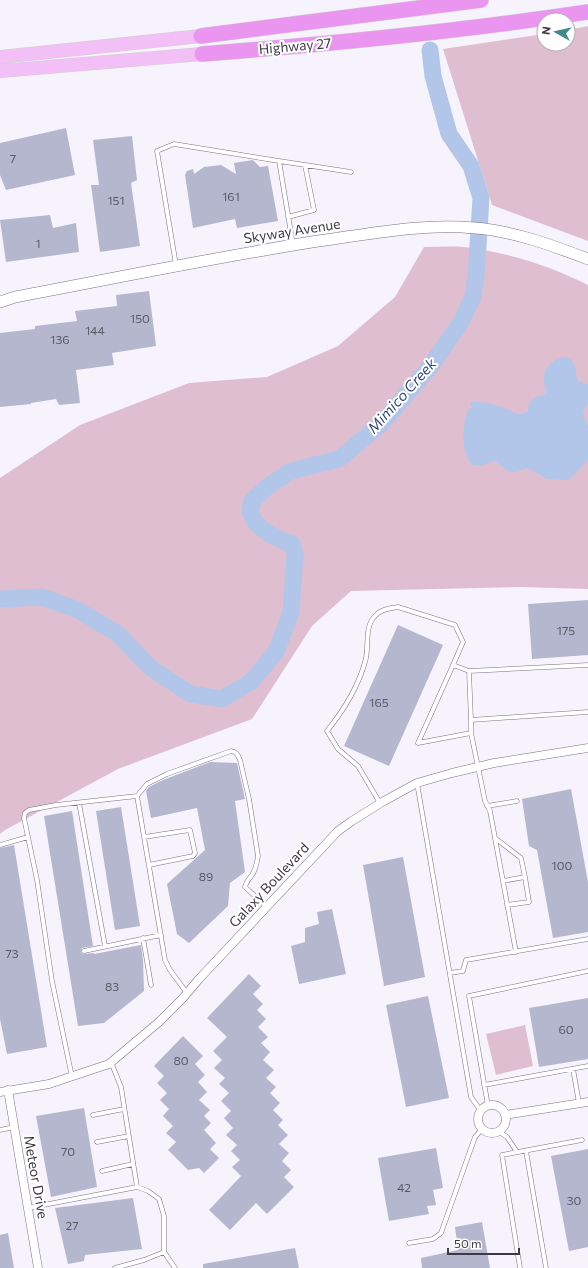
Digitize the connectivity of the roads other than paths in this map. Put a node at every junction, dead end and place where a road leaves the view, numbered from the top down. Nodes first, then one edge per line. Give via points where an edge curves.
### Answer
1 (481, 0) edge
2 (588, 12) edge
3 (201, 36) joint
4 (202, 54) joint
5 (0, 56) edge
6 (0, 71) edge
7 (279, 161) junction
8 (305, 165) junction
9 (351, 172) dead end
10 (288, 217) junction
11 (293, 245) junction
12 (588, 259) edge
13 (176, 267) junction
14 (0, 302) edge
15 (453, 665) junction
16 (588, 665) edge
17 (469, 671) junction
18 (588, 712) edge
19 (471, 720) junction
20 (471, 733) junction
21 (588, 748) edge
22 (478, 767) junction
23 (417, 783) junction
24 (137, 796) junction
25 (517, 801) dead end
26 (80, 803) junction
27 (380, 803) junction
28 (487, 806) junction
29 (28, 837) junction
30 (144, 837) junction
31 (495, 838) junction
32 (0, 845) edge
33 (149, 865) junction
34 (525, 877) junction
35 (503, 881) junction
36 (507, 905) junction
37 (267, 907) junction
38 (161, 935) junction
39 (143, 938) junction
40 (588, 939) edge
41 (105, 946) junction
42 (84, 951) dead end
43 (516, 952) junction
44 (588, 971) edge
45 (450, 973) junction
46 (151, 985) dead end
47 (187, 993) junction
48 (111, 1062) junction
49 (588, 1066) edge
50 (573, 1069) junction
51 (72, 1077) junction
52 (484, 1085) junction
53 (4, 1091) edge
54 (588, 1102) edge
55 (579, 1104) junction
56 (124, 1108) junction
57 (484, 1108) junction
58 (93, 1115) dead end
59 (505, 1115) junction
60 (14, 1127) junction
61 (482, 1129) junction
62 (0, 1130) edge
63 (498, 1131) junction
64 (129, 1136) junction
65 (582, 1140) dead end
66 (97, 1142) dead end
67 (526, 1151) junction
68 (517, 1152) junction
69 (133, 1164) junction
70 (102, 1171) dead end
71 (137, 1187) junction
72 (28, 1208) junction
73 (409, 1243) dead end
74 (164, 1252) junction
75 (38, 1268) edge
76 (115, 1268) edge
77 (175, 1268) edge
78 (520, 1268) edge
79 (546, 1268) edge

1 - 3 highway, Highway 27
2 - 4 highway, Highway 27 via 404,36
3 - 5 main road, Highway 27
4 - 6 main road, Highway 27
7 - 8 lane
7 - 10 lane
7 - 13 lane via 174,144 157,151
8 - 9 lane
8 - 10 lane via 314,210
10 - 11 lane
11 - 12 street, Skyway Avenue via 397,230 447,226 476,228 525,237
11 - 13 street, Skyway Avenue
13 - 14 street, Skyway Avenue via 14,297
15 - 17 lane
15 - 20 lane via 418,743
15 - 27 lane via 463,642 455,625 398,608 389,608 376,615 370,625 366,660 359,680 338,717 327,730 338,749 358,766
16 - 17 lane
17 - 19 lane
18 - 19 lane
19 - 20 lane
20 - 22 lane
21 - 22 street, Galaxy Boulevard
22 - 23 street, Galaxy Boulevard
22 - 28 lane
23 - 27 street, Galaxy Boulevard
23 - 45 lane
24 - 26 lane
24 - 30 lane
24 - 37 lane via 147,784 167,774 231,751 235,752 240,760 249,799 258,856 255,869 245,886
25 - 28 lane
26 - 29 lane via 29,810 24,818
26 - 41 lane
27 - 37 street, Galaxy Boulevard via 338,831
28 - 31 lane
29 - 32 lane
29 - 51 lane via 52,981
30 - 33 lane
30 - 33 lane via 190,830 195,853 192,856
31 - 34 lane via 521,858
31 - 35 lane
33 - 38 lane
34 - 35 lane
34 - 36 lane via 529,902
35 - 36 lane
36 - 43 lane
37 - 47 street, Galaxy Boulevard
38 - 39 lane
38 - 47 lane via 167,966
39 - 41 lane
39 - 46 lane
40 - 43 lane
41 - 42 lane
43 - 45 lane via 466,960 463,971
44 - 52 lane via 469,996
45 - 57 lane via 471,1097
47 - 48 street, Galaxy Boulevard via 159,1022
48 - 51 street, Galaxy Boulevard
48 - 56 lane via 121,1087
49 - 50 lane
50 - 52 lane
50 - 55 lane
51 - 53 street, Galaxy Boulevard via 50,1084
52 - 57 lane
53 - 60 street, Meteor Drive
54 - 55 street
55 - 59 street
56 - 58 lane
56 - 64 lane
57 - 59 street via 496,1106
57 - 61 street via 478,1118
59 - 63 street via 504,1124
60 - 62 lane
60 - 72 street, Meteor Drive
61 - 63 street via 488,1132
61 - 73 lane via 474,1137 442,1233 433,1239
63 - 68 lane via 507,1136
64 - 66 lane
64 - 69 lane
65 - 67 lane
67 - 68 lane
67 - 79 lane
68 - 78 lane via 502,1155
69 - 70 lane
69 - 71 lane
71 - 72 lane
71 - 74 lane via 159,1199 164,1216
72 - 75 street, Meteor Drive
74 - 76 lane
74 - 77 lane

